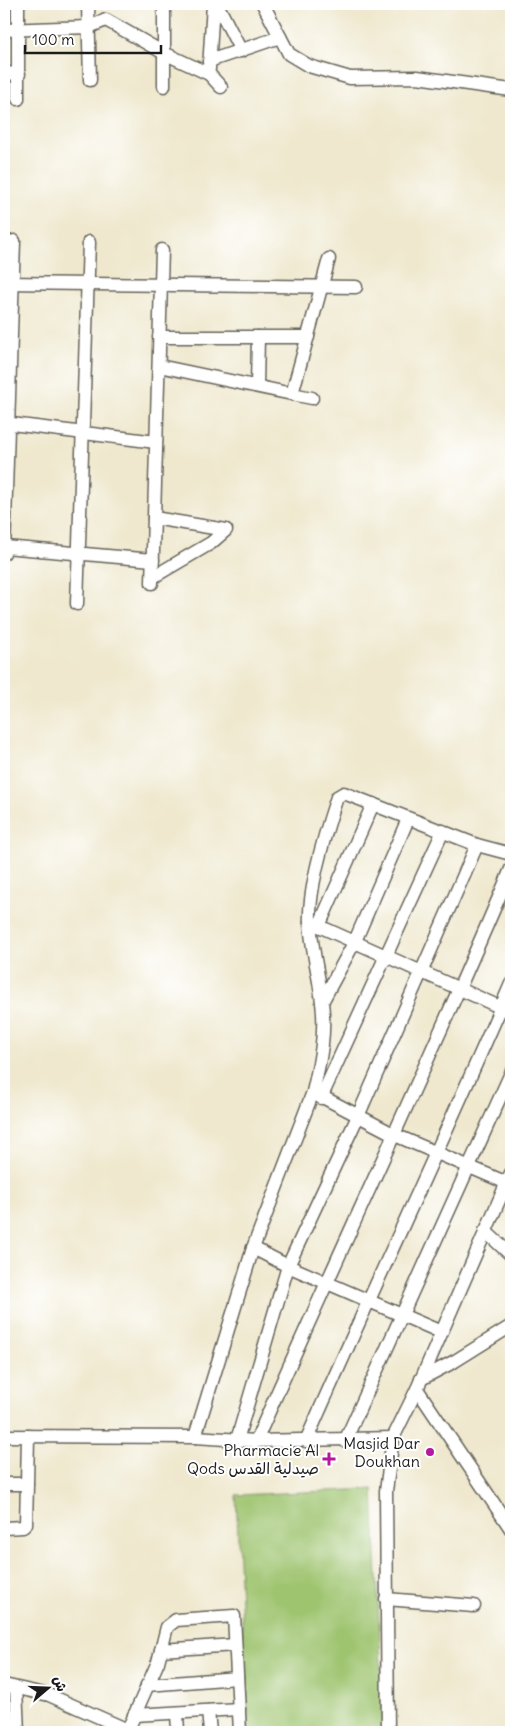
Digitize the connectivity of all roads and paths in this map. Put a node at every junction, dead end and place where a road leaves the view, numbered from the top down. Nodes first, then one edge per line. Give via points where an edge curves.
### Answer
1 (18, 4) edge
2 (88, 4) edge
3 (164, 4) edge
4 (215, 4) edge
5 (263, 4) edge
6 (88, 27) junction
7 (4, 30) edge
8 (19, 30) junction
9 (280, 37) junction
10 (241, 51) junction
11 (164, 53) junction
12 (209, 68) junction
13 (4, 73) edge
14 (19, 74) junction
15 (90, 80) dead end
16 (164, 86) dead end
17 (222, 87) dead end
18 (511, 90) edge
19 (18, 99) dead end
20 (14, 241) dead end
21 (90, 242) dead end
22 (162, 250) dead end
23 (329, 259) dead end
24 (8, 283) edge
25 (88, 284) junction
26 (161, 285) junction
27 (321, 287) junction
28 (356, 287) dead end
29 (159, 337) junction
30 (258, 337) junction
31 (308, 337) junction
32 (7, 348) edge
33 (158, 366) junction
34 (257, 386) junction
35 (292, 394) junction
36 (312, 398) dead end
37 (6, 423) edge
38 (83, 433) junction
39 (156, 442) junction
40 (5, 464) edge
41 (5, 509) edge
42 (154, 518) junction
43 (4, 551) edge
44 (79, 553) junction
45 (153, 560) junction
46 (4, 564) edge
47 (77, 604) dead end
48 (373, 804) junction
49 (408, 819) junction
50 (443, 831) junction
51 (478, 845) junction
52 (511, 854) edge
53 (511, 869) edge
54 (315, 924) junction
55 (354, 941) junction
56 (388, 955) junction
57 (420, 972) junction
58 (511, 984) edge
59 (460, 989) junction
60 (322, 1002) junction
61 (506, 1010) edge
62 (511, 1073) edge
63 (317, 1095) junction
64 (358, 1116) junction
65 (395, 1136) junction
66 (437, 1154) junction
67 (469, 1167) junction
68 (509, 1178) edge
69 (485, 1231) junction
70 (253, 1248) junction
71 (511, 1255) edge
72 (288, 1266) junction
73 (326, 1283) junction
74 (367, 1301) junction
75 (400, 1315) junction
76 (441, 1332) junction
77 (509, 1332) edge
78 (419, 1384) junction
79 (4, 1436) edge
80 (28, 1436) junction
81 (195, 1437) junction
82 (393, 1438) junction
83 (237, 1440) junction
84 (256, 1441) junction
85 (306, 1441) junction
86 (345, 1441) junction
87 (4, 1484) edge
88 (27, 1484) junction
89 (4, 1528) edge
90 (511, 1529) edge
91 (386, 1599) junction
92 (474, 1606) dead end
93 (235, 1645) junction
94 (161, 1650) junction
95 (237, 1678) junction
96 (147, 1685) junction
97 (10, 1686) edge
98 (239, 1709) junction
99 (208, 1711) junction
100 (177, 1713) junction
101 (134, 1715) junction
102 (121, 1730) edge
103 (18, 1732) edge
104 (178, 1732) edge
105 (210, 1732) edge
106 (240, 1732) edge
107 (388, 1732) edge

1 - 8 street
2 - 6 street
3 - 11 street
4 - 10 street
4 - 12 street
5 - 9 street
6 - 8 street
6 - 11 street via 106,20
6 - 15 street
7 - 8 street
8 - 14 street
9 - 10 street
9 - 18 street via 297,60 350,78 417,77
10 - 12 street
11 - 12 street
11 - 16 street
12 - 17 street
13 - 14 street
14 - 19 street
20 - 24 street
21 - 25 street
22 - 26 street
23 - 27 street
24 - 25 street
24 - 32 street
25 - 26 street
25 - 38 street
26 - 27 street
26 - 29 street
27 - 28 street
27 - 31 street
29 - 30 street
29 - 33 street
30 - 31 street
30 - 34 street
31 - 35 street
32 - 37 street
33 - 34 street
33 - 39 street
34 - 35 street
35 - 36 street
37 - 38 street
37 - 40 street
38 - 39 street
38 - 44 street
39 - 42 street
40 - 41 street
41 - 43 street
42 - 45 street
42 - 45 street via 226,530 152,580
43 - 44 street
43 - 46 street
44 - 45 street
44 - 47 street
48 - 49 street
48 - 54 street
48 - 54 street via 344,794 337,797 311,895
49 - 50 street
49 - 55 street
50 - 51 street
50 - 56 street
51 - 52 street
51 - 57 street
53 - 59 street
54 - 55 street
54 - 60 street
55 - 56 street
55 - 60 street
56 - 57 street
56 - 63 street
57 - 59 street
57 - 64 street
58 - 61 street
59 - 61 street
59 - 65 street
60 - 63 street via 323,1046
61 - 66 street
62 - 67 street
63 - 64 street
63 - 70 street
64 - 65 street
64 - 72 street
65 - 66 street
65 - 73 street
66 - 67 street
66 - 74 street
67 - 68 street
67 - 75 street
68 - 69 street
69 - 71 street
69 - 76 street
70 - 72 street
70 - 81 street
72 - 73 street
72 - 83 street
73 - 74 street
73 - 84 street
74 - 75 street
74 - 85 street
75 - 76 street
75 - 86 street
76 - 78 street
77 - 78 street
78 - 82 street
78 - 90 street
79 - 80 street
80 - 81 street
80 - 88 street
81 - 83 street
82 - 86 street
82 - 91 street via 386,1491
83 - 84 street
84 - 85 street
85 - 86 street
87 - 88 street
88 - 89 street via 26,1524
91 - 92 street
91 - 107 street
93 - 94 street
93 - 94 street via 234,1616 172,1622 167,1627
93 - 95 street
94 - 96 street
95 - 96 street
95 - 98 street
96 - 101 street
97 - 102 street via 49,1695
97 - 103 street
98 - 99 street
98 - 106 street
99 - 100 street
99 - 105 street
100 - 101 street
100 - 104 street
101 - 102 street

